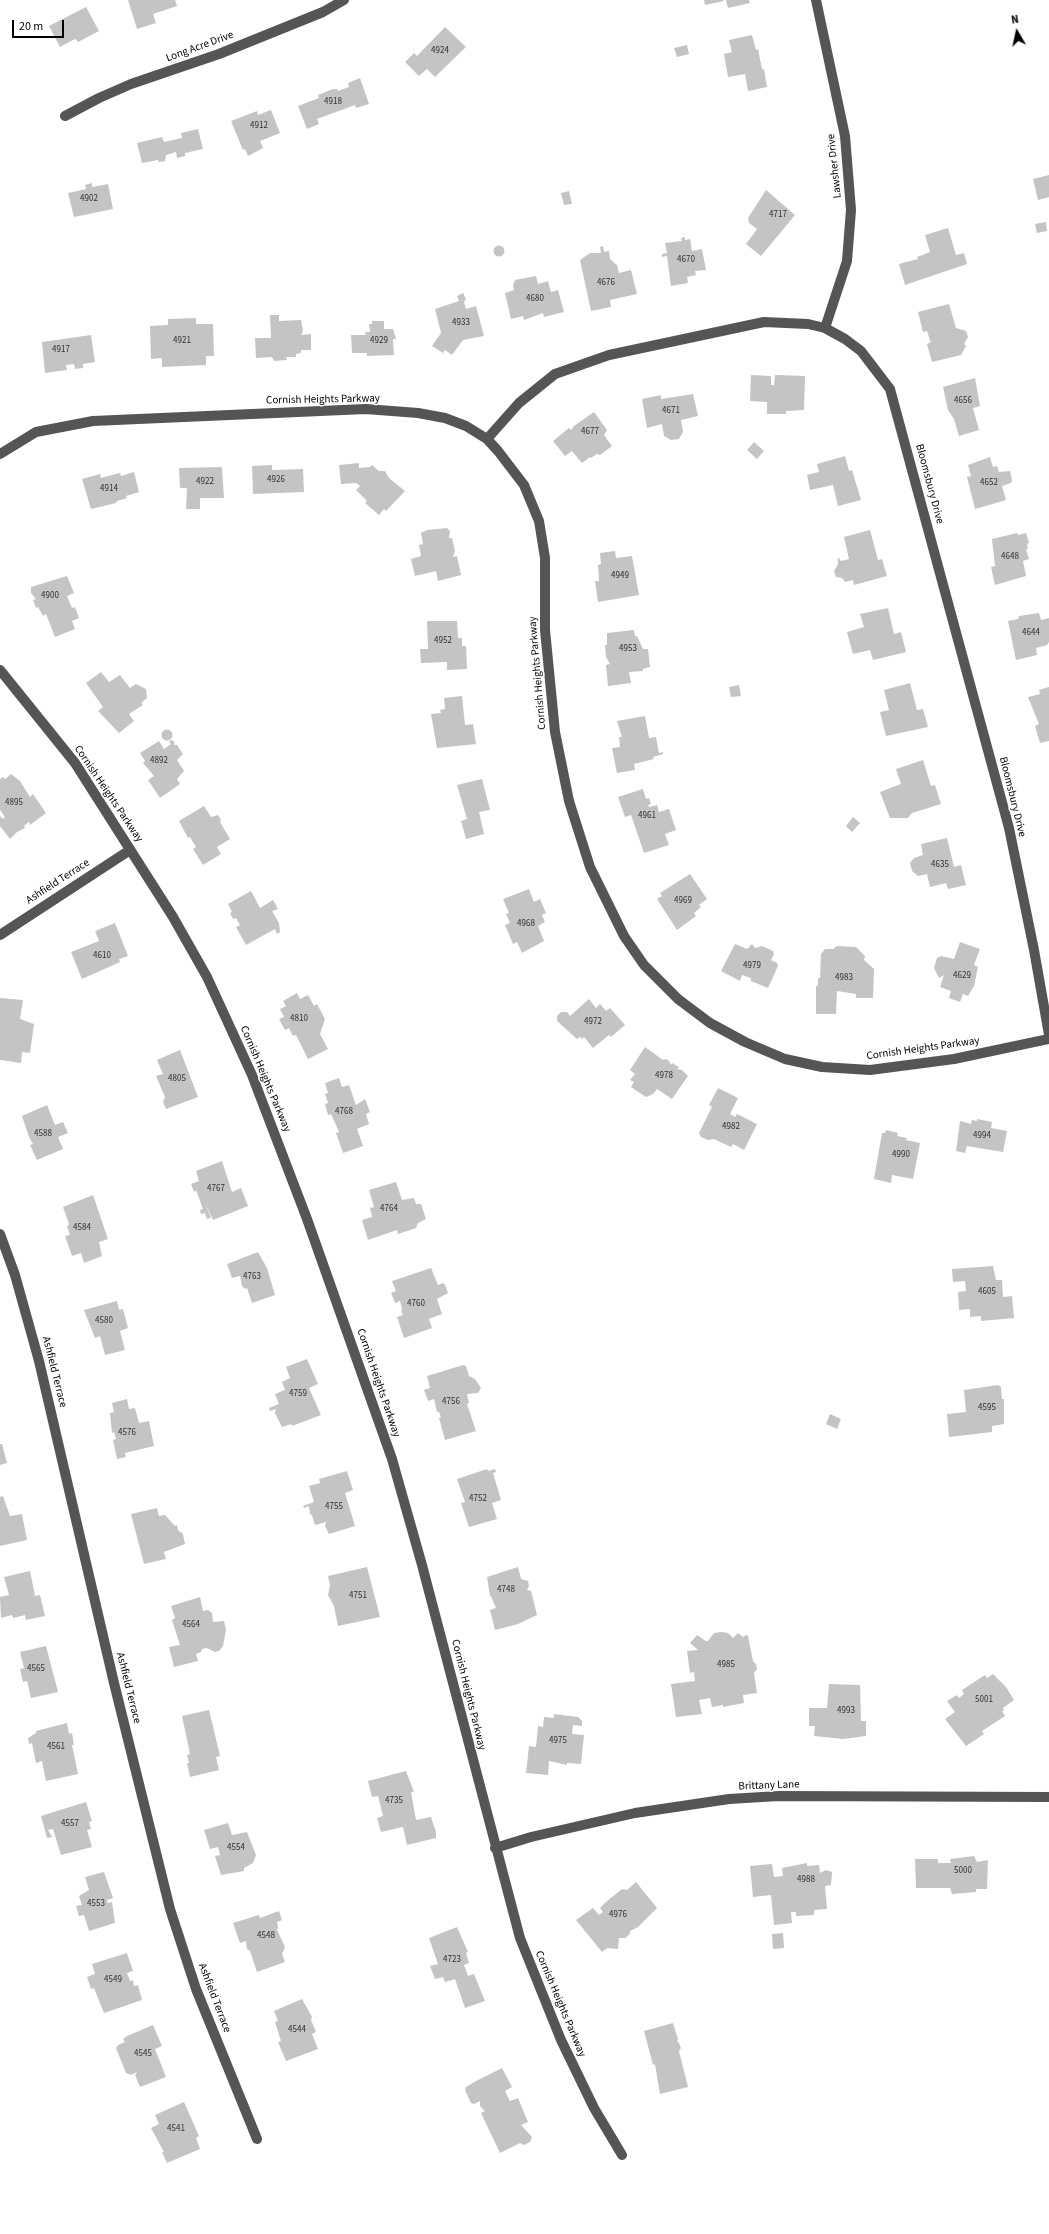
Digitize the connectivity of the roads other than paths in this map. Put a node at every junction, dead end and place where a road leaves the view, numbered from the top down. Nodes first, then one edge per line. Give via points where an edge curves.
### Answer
1 (344, 0) edge
2 (816, 0) edge
3 (65, 116) dead end
4 (825, 328) junction
5 (487, 439) junction
6 (0, 454) edge
7 (0, 670) edge
8 (130, 850) junction
9 (0, 935) edge
10 (1049, 1035) edge
11 (1049, 1039) edge
12 (0, 1234) edge
13 (1049, 1797) edge
14 (495, 1848) junction
15 (257, 2139) dead end
16 (622, 2155) dead end

1 - 3 street, Long Acre Drive via 323,12 219,54 118,90
2 - 4 street, Lawsher Drive via 845,136 851,210 847,261
4 - 5 street, Bloomsbury Drive via 808,324 764,322 609,355 555,374 519,403
4 - 10 street, Bloomsbury Drive via 862,351 890,389 1009,828
5 - 6 street, Cornish Heights Parkway via 466,426 445,418 418,413 366,410 93,421 36,432
5 - 11 street, Cornish Heights Parkway via 524,485 539,521 546,558 545,630 555,732 569,801 590,867 624,936 644,965 678,999 710,1023 785,1059 822,1067 870,1070 954,1059
7 - 8 street, Cornish Heights Parkway via 75,764
8 - 9 street, Ashfield Terrace
8 - 14 street, Cornish Heights Parkway via 173,917 207,977 252,1075 308,1219 392,1459
12 - 15 street, Ashfield Terrace via 15,1275 39,1361 170,1909 196,1989
13 - 14 street, Brittany Lane via 779,1796 729,1799 635,1813 531,1836
14 - 16 street, Cornish Heights Parkway via 520,1938 561,2040 594,2108

